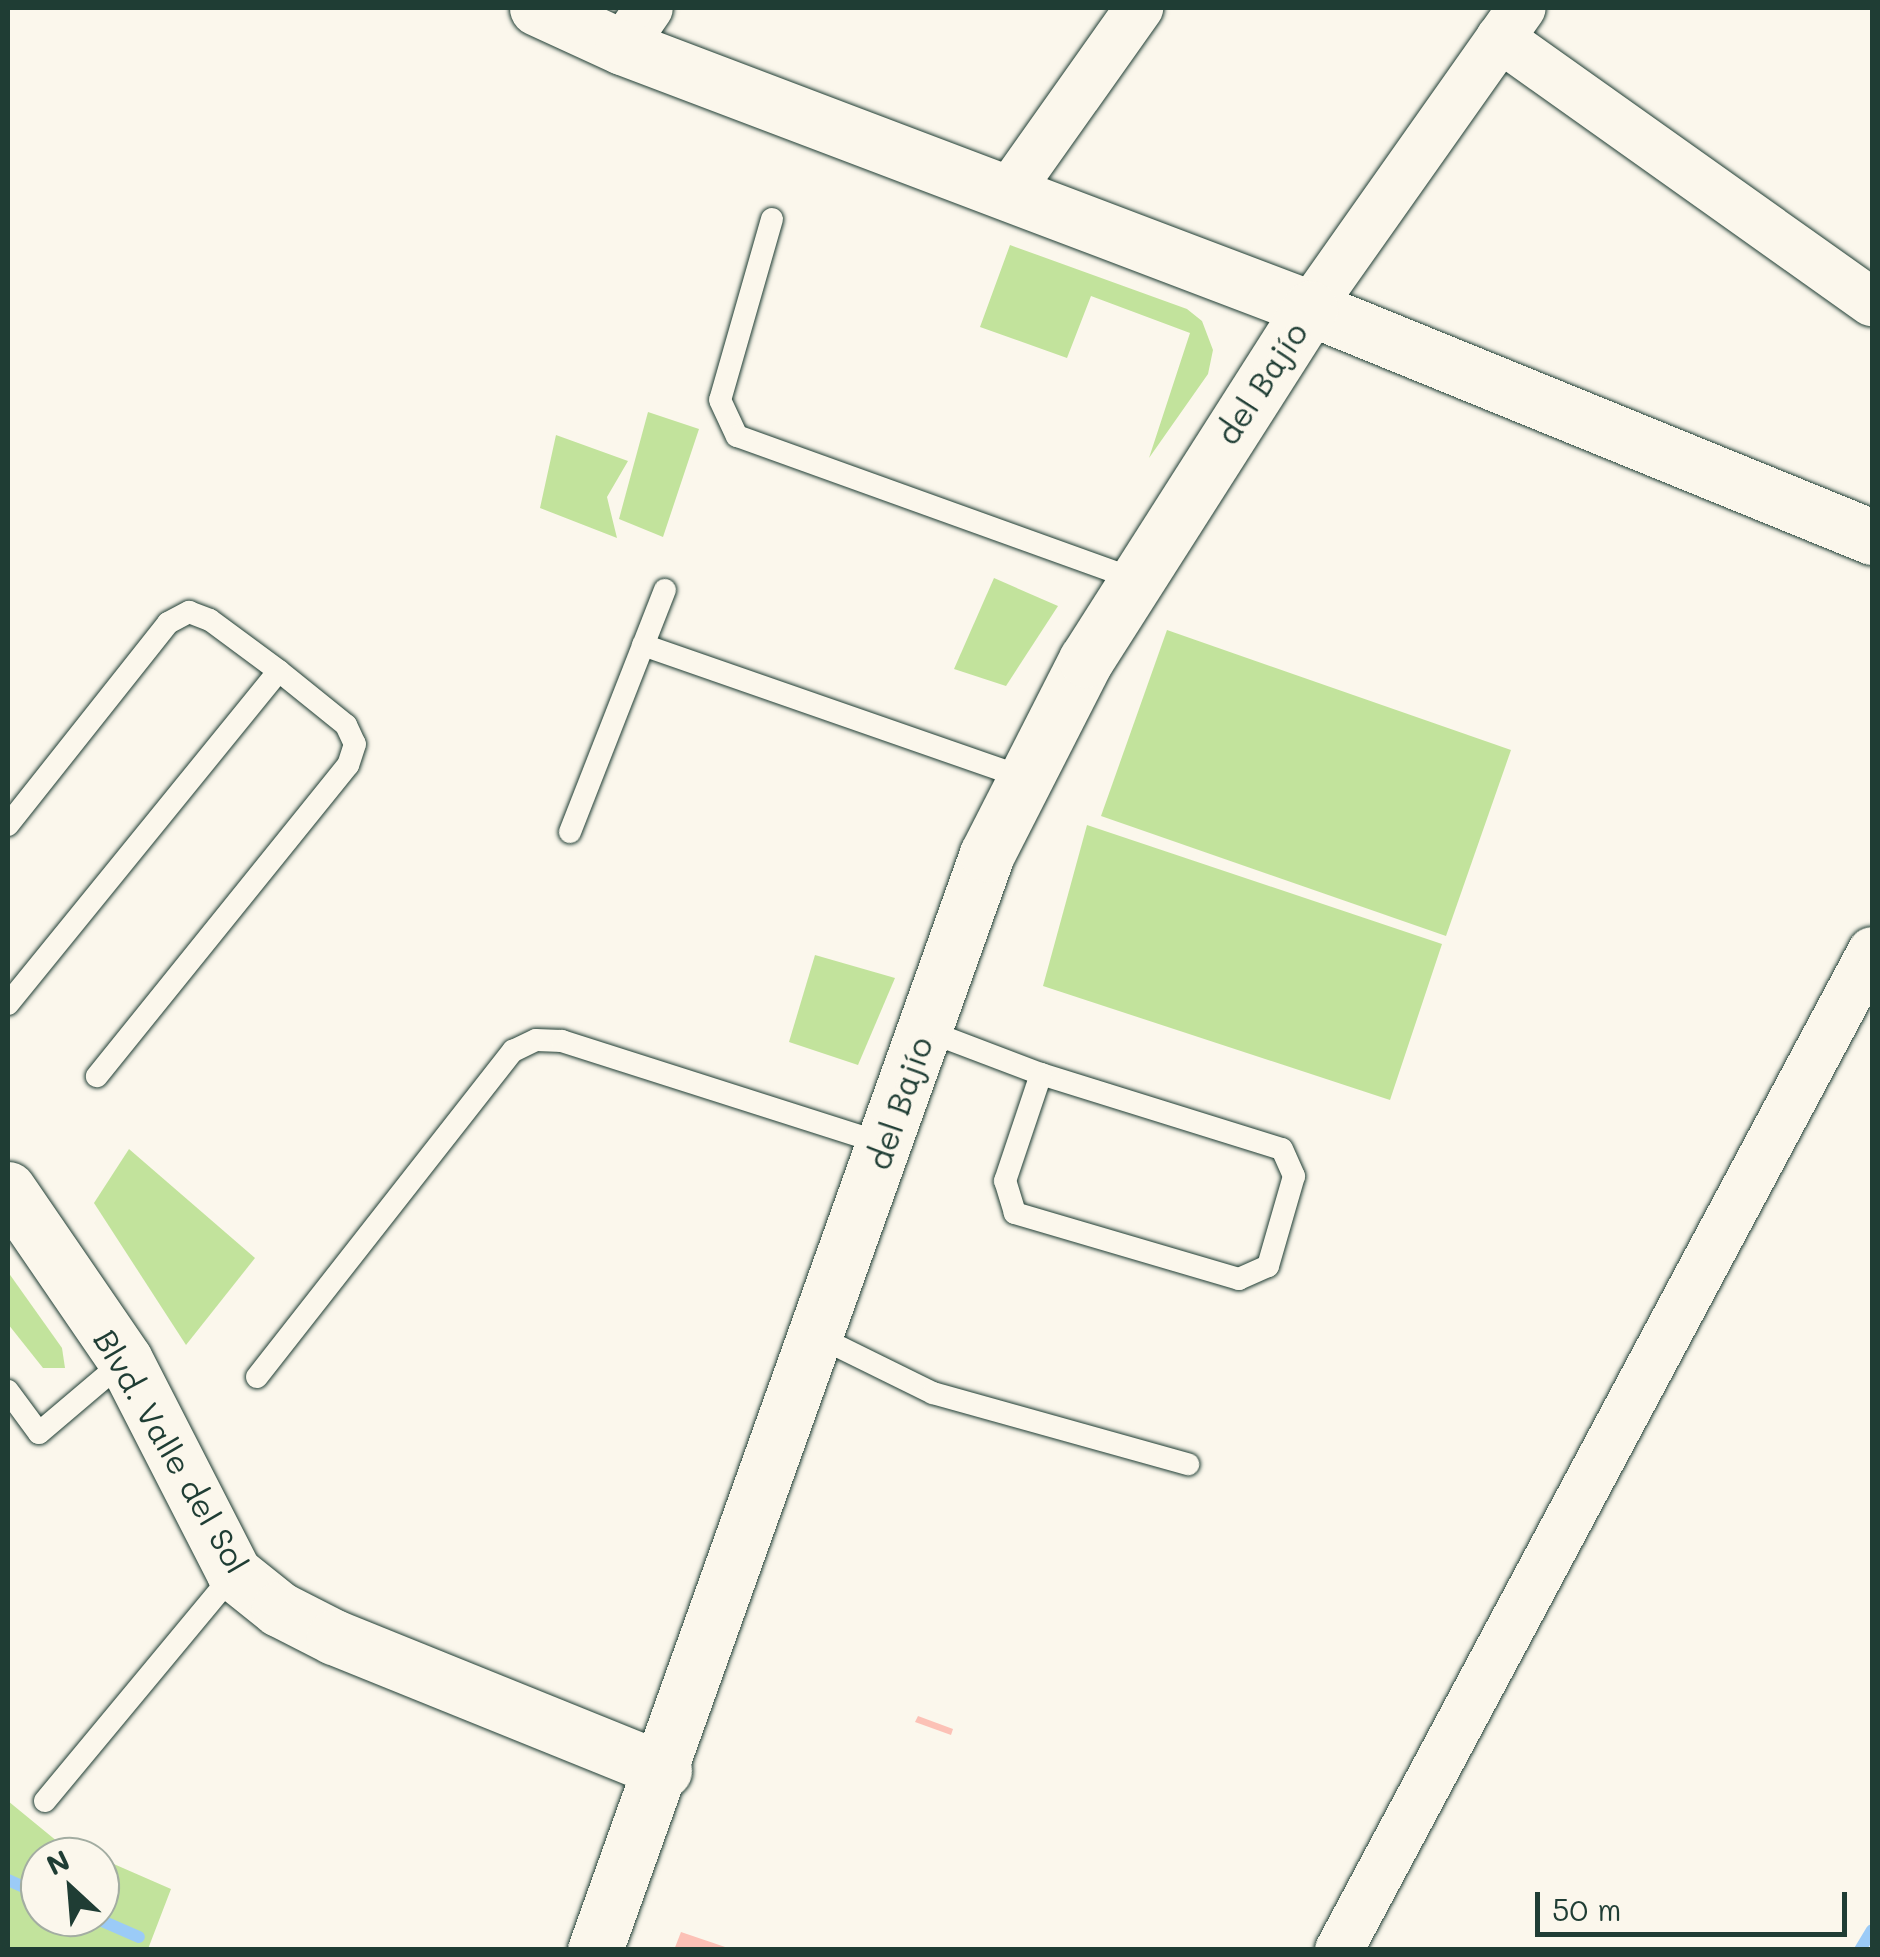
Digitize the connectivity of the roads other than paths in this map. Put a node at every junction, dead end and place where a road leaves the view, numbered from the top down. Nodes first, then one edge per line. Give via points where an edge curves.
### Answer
1 (538, 8) edge
2 (1139, 8) edge
3 (1511, 23) edge
4 (636, 27) edge
5 (1011, 189) junction
6 (772, 219) dead end
7 (1872, 302) edge
8 (1310, 308) junction
9 (1872, 537) edge
10 (1136, 579) junction
11 (665, 590) dead end
12 (643, 645) junction
13 (279, 670) junction
14 (1022, 777) junction
15 (8, 825) edge
16 (570, 832) dead end
17 (1872, 950) edge
18 (8, 1004) edge
19 (925, 1030) junction
20 (1040, 1074) junction
21 (98, 1076) dead end
22 (885, 1144) junction
23 (8, 1189) edge
24 (817, 1336) junction
25 (125, 1360) junction
26 (257, 1377) dead end
27 (8, 1391) edge
28 (1188, 1464) dead end
29 (234, 1573) junction
30 (664, 1770) junction
31 (45, 1801) dead end
32 (594, 1950) edge
33 (1339, 1950) edge

1 - 4 street
2 - 5 street
3 - 7 street
3 - 8 street
4 - 5 street
5 - 8 street
6 - 10 lane via 720,400 737,436
8 - 9 street
8 - 10 street, del Bajío
10 - 14 street, del Bajío
11 - 12 lane
12 - 14 lane
12 - 16 lane
13 - 15 lane via 210,620 188,612
13 - 18 lane
13 - 21 lane via 346,726 355,744 348,765
14 - 19 street, del Bajío
17 - 33 street
19 - 20 lane
19 - 22 street, del Bajío
20 - 20 lane via 1006,1181 1016,1212 1240,1279 1268,1266 1294,1176 1282,1149
22 - 24 street, del Bajío
22 - 26 lane via 562,1040 536,1040 514,1051
23 - 25 street, Blvd. Valle del Sol
24 - 28 lane via 933,1393
24 - 30 street, del Bajío
25 - 27 lane via 40,1433
25 - 29 street, Blvd. Valle del Sol
29 - 30 street, Blvd. Valle del Sol via 279,1609 334,1637
29 - 31 lane
30 - 32 street, del Bajío

